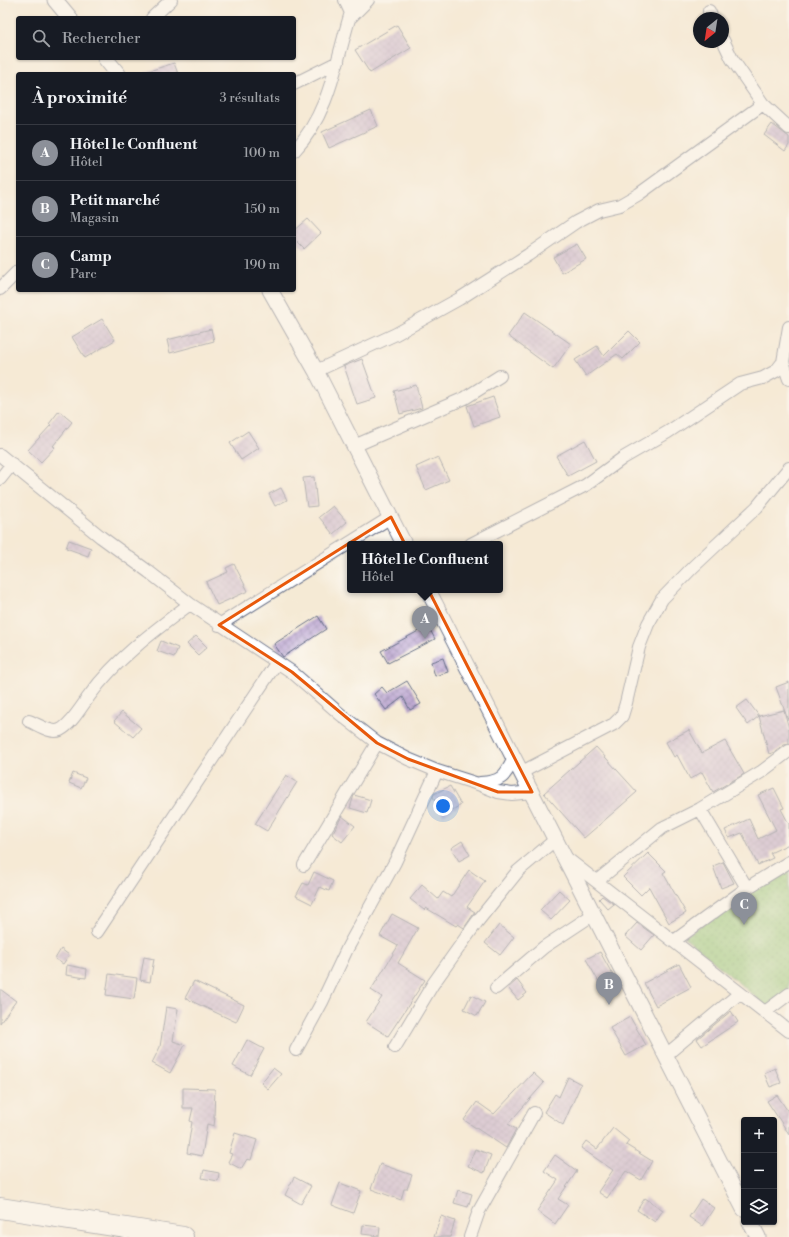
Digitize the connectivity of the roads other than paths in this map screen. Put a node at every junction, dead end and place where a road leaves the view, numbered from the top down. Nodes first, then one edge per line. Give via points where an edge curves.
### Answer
1 (55, 0) edge
2 (171, 0) edge
3 (345, 0) edge
4 (355, 0) edge
5 (368, 0) edge
6 (68, 16) edge
7 (154, 16) edge
8 (350, 16) junction
9 (727, 48) edge
10 (109, 60) edge
11 (338, 62) junction
12 (117, 72) edge
13 (296, 83) edge
14 (763, 104) junction
15 (789, 128) edge
16 (296, 149) edge
17 (16, 273) edge
18 (0, 289) edge
19 (271, 292) edge
20 (789, 327) edge
21 (783, 362) junction
22 (316, 371) junction
23 (500, 376) dead end
24 (789, 379) edge
25 (354, 446) junction
26 (0, 455) edge
27 (12, 464) junction
28 (789, 468) edge
29 (0, 479) edge
30 (390, 517) junction
31 (352, 541) edge
32 (402, 541) edge
33 (477, 541) edge
34 (347, 544) edge
35 (430, 593) edge
36 (190, 604) junction
37 (219, 625) junction
38 (276, 662) junction
39 (29, 721) dead end
40 (377, 743) junction
41 (789, 751) edge
42 (514, 758) junction
43 (437, 770) junction
44 (522, 772) junction
45 (478, 784) junction
46 (532, 792) junction
47 (700, 809) junction
48 (556, 839) junction
49 (564, 856) junction
50 (789, 862) edge
51 (304, 865) dead end
52 (597, 881) junction
53 (747, 888) junction
54 (594, 914) junction
55 (97, 932) dead end
56 (674, 941) junction
57 (496, 988) dead end
58 (740, 993) junction
59 (789, 994) edge
60 (765, 1012) junction
61 (789, 1031) edge
62 (395, 1048) dead end
63 (296, 1050) dead end
64 (666, 1055) junction
65 (534, 1113) dead end
66 (741, 1203) edge
67 (0, 1208) edge
68 (752, 1225) edge
69 (183, 1237) edge
70 (470, 1237) edge
71 (758, 1237) edge

1 - 6 street
2 - 7 street
3 - 8 street
4 - 8 street
5 - 8 street
8 - 11 street
9 - 14 street
10 - 12 street
11 - 13 street
11 - 16 street via 325,104
14 - 15 street
14 - 22 street via 640,194 620,205 599,210 576,222 459,299 403,330
17 - 18 street
19 - 22 street
20 - 21 street
21 - 24 street
21 - 33 street via 776,371 763,378 740,384 668,432 623,458 586,485
22 - 25 street
23 - 25 street via 465,398
25 - 30 street
26 - 27 street
27 - 29 street
27 - 36 street via 100,537
28 - 44 street via 757,507 662,599 638,647 622,716 614,724
30 - 31 street
30 - 32 street
34 - 37 street
35 - 42 street
36 - 37 street
36 - 39 street via 121,660 91,692 68,724 60,730 53,731
37 - 38 street
38 - 40 street via 306,683
38 - 55 street
40 - 43 street
40 - 51 street
41 - 47 street via 761,772
42 - 44 street
42 - 45 street via 501,777 494,782
43 - 45 street
43 - 63 street via 395,862
44 - 46 street
45 - 46 street via 498,792
46 - 48 street
47 - 52 street via 662,828
47 - 53 street
48 - 49 street
48 - 62 street via 518,871 476,922 432,984
49 - 52 street
49 - 54 street
50 - 53 street
52 - 56 street
53 - 56 street
54 - 57 street via 544,947
54 - 64 street
56 - 58 street
58 - 60 street
58 - 64 street
59 - 60 street
60 - 61 street
64 - 66 street
65 - 70 street via 479,1211
67 - 69 highway
68 - 71 street

